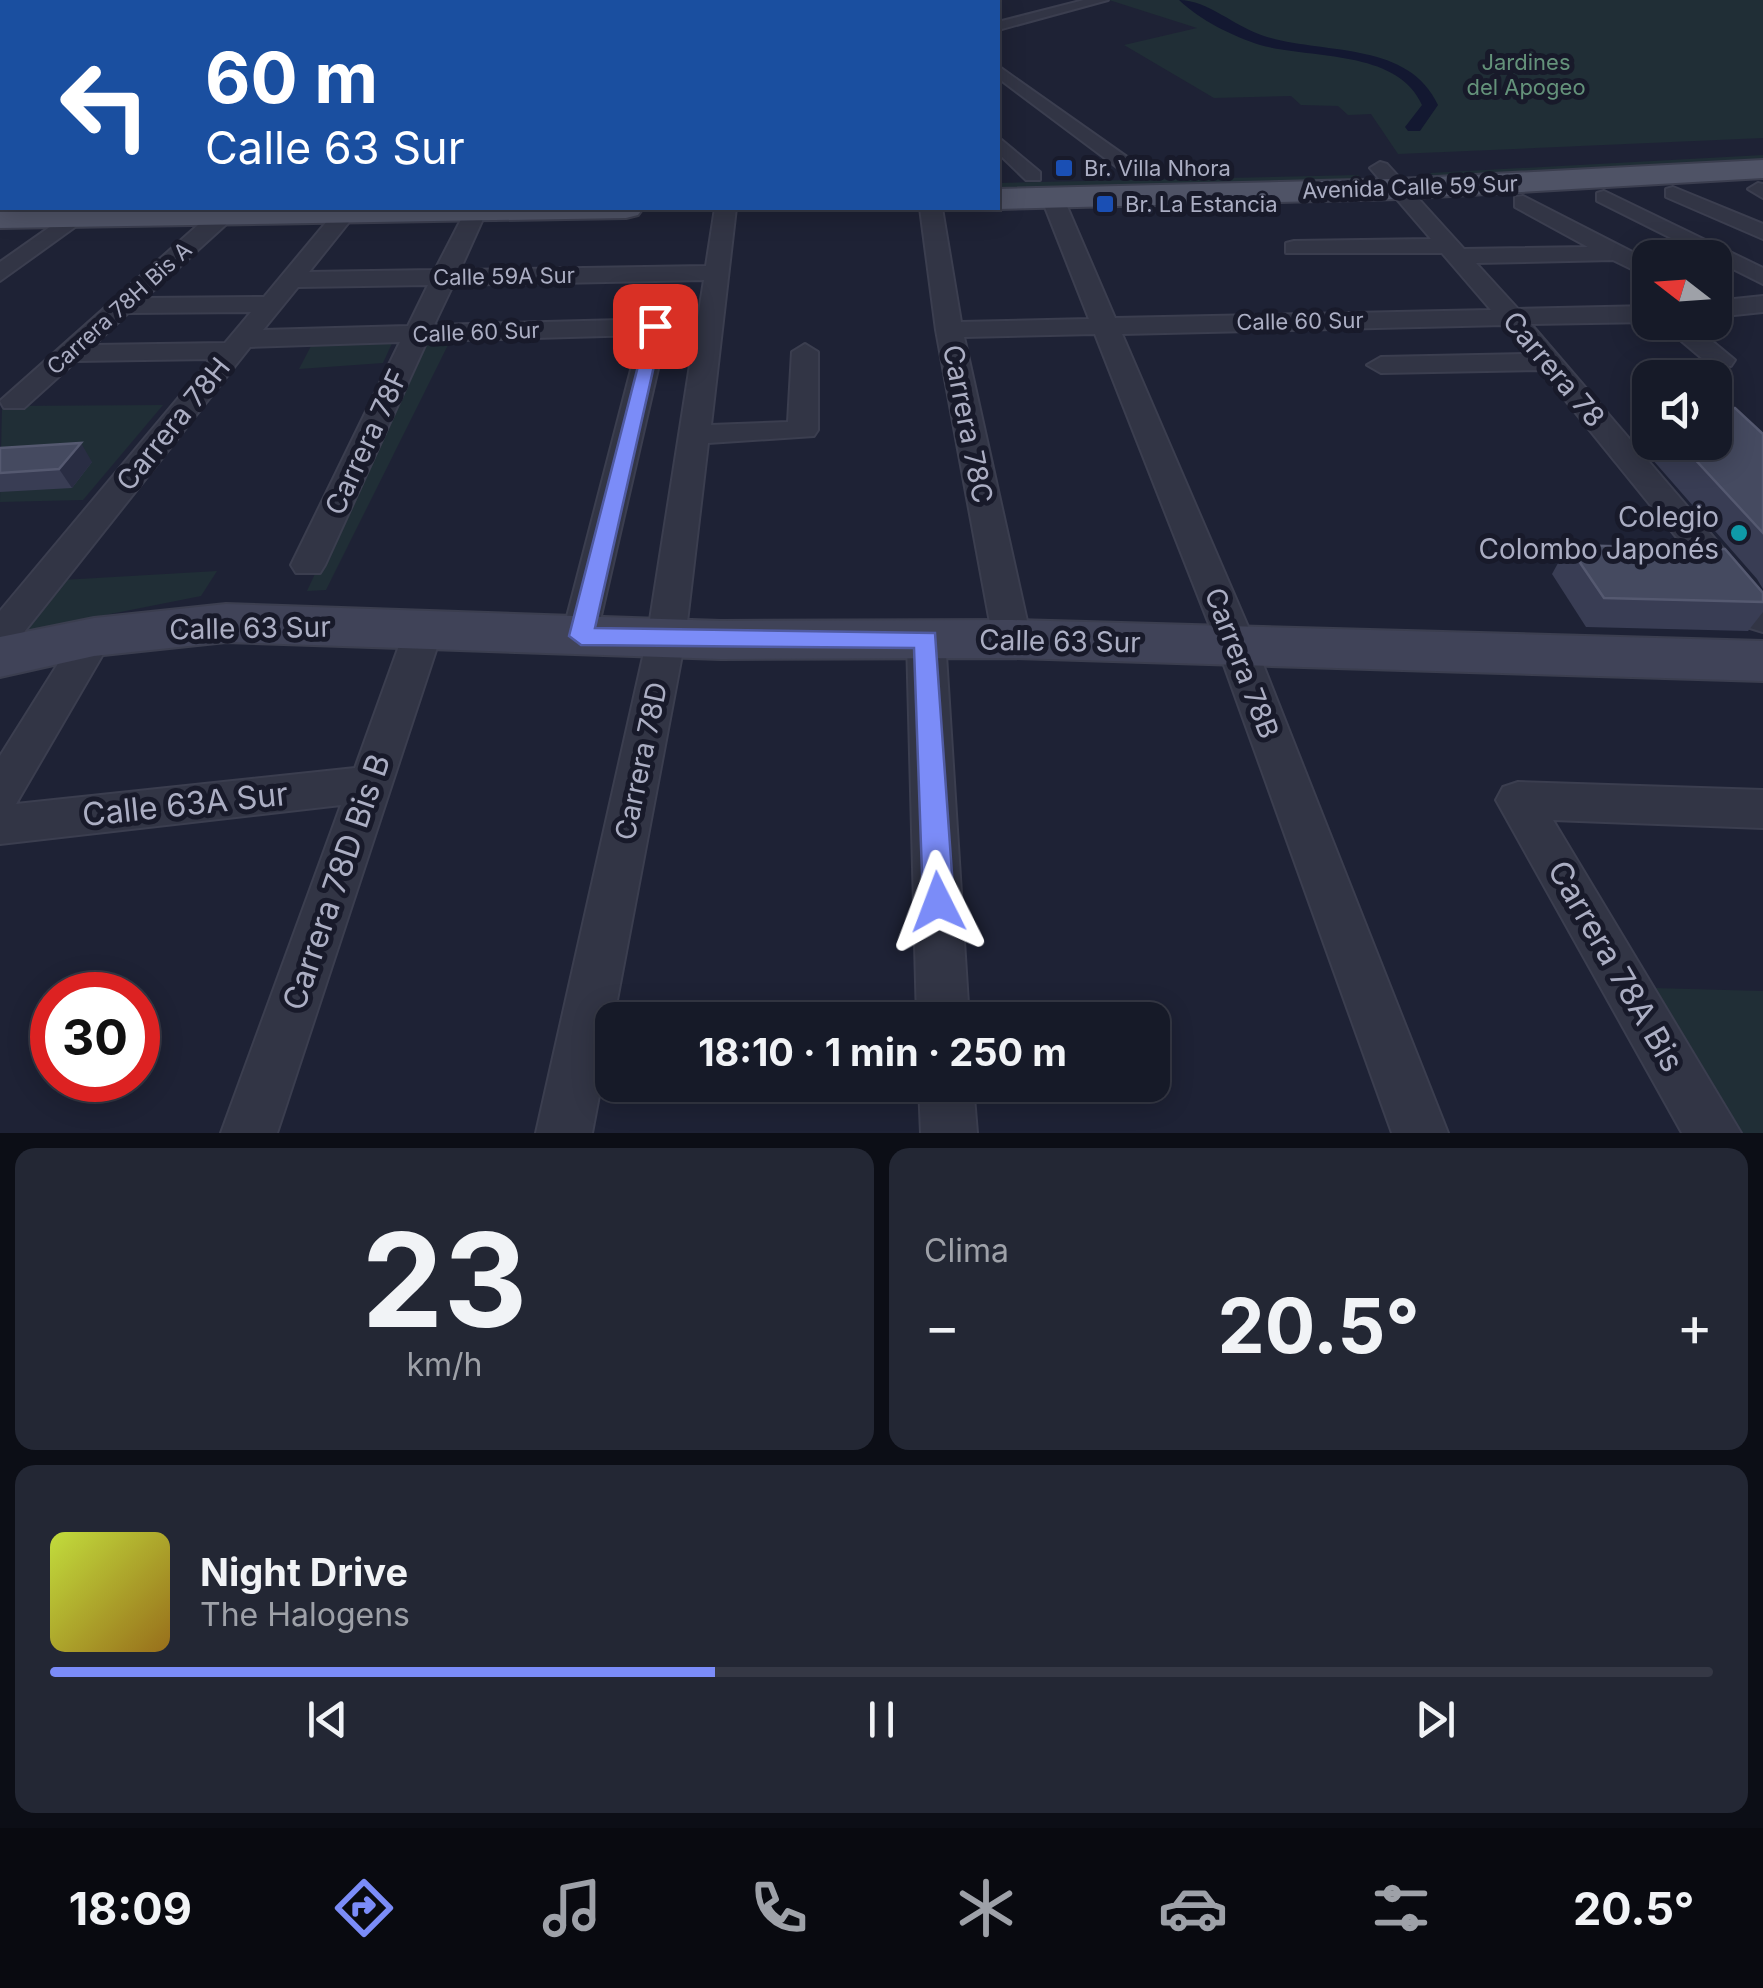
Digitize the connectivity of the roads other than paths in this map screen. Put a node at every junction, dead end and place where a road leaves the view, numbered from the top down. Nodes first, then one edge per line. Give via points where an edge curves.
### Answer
1 (1028, 0) edge
2 (1100, 0) edge
3 (1050, 13) junction
4 (1000, 24) edge
5 (1002, 78) edge
6 (1000, 144) edge
7 (1763, 148) edge
8 (1137, 173) junction
9 (1000, 177) edge
10 (1389, 178) junction
11 (1761, 183) edge
12 (1043, 187) junction
13 (1674, 193) dead end
14 (1604, 197) dead end
15 (1000, 198) edge
16 (1524, 202) dead end
17 (476, 210) joint
18 (726, 210) edge
19 (931, 210) edge
20 (346, 212) junction
21 (224, 214) junction
22 (74, 216) junction
23 (0, 218) edge
24 (1763, 232) edge
25 (1294, 248) dead end
26 (1453, 251) junction
27 (1617, 253) junction
28 (1632, 261) edge
29 (717, 273) junction
30 (0, 274) edge
31 (1763, 277) edge
32 (444, 278) junction
33 (290, 280) junction
34 (271, 304) junction
35 (1763, 304) edge
36 (122, 306) junction
37 (1732, 307) edge
38 (1632, 315) edge
39 (1513, 319) junction
40 (655, 326) junction
41 (710, 326) junction
42 (1108, 326) junction
43 (950, 330) junction
44 (417, 334) junction
45 (1695, 340) edge
46 (238, 345) junction
47 (805, 352) dead end
48 (68, 353) junction
49 (1720, 360) dead end
50 (1549, 362) junction
51 (1381, 365) dead end
52 (14, 402) dead end
53 (695, 435) junction
54 (308, 565) dead end
55 (1763, 619) edge
56 (423, 632) junction
57 (0, 636) edge
58 (581, 636) junction
59 (94, 637) junction
60 (666, 639) junction
61 (1012, 639) junction
62 (926, 640) junction
63 (1236, 646) junction
64 (0, 657) edge
65 (1763, 662) edge
66 (370, 784) junction
67 (0, 793) edge
68 (1763, 808) edge
69 (0, 824) edge
70 (943, 1002) edge
71 (947, 1102) edge
72 (249, 1133) edge
73 (564, 1133) edge
74 (948, 1133) edge
75 (1420, 1133) edge
76 (1714, 1133) edge

1 - 3 street
2 - 3 street
3 - 4 street
5 - 8 street
6 - 12 street, Carrera 78B
7 - 10 main road, Avenida Calle 59 Sur
8 - 10 main road, Avenida Calle 59 Sur
8 - 12 main road, Avenida Calle 59 Sur
9 - 12 main road, Avenida Calle 59 Sur
10 - 11 main road, Avenida Calle 59 Sur
10 - 12 main road, Avenida Calle 59 Sur
10 - 26 street, Carrera 78
12 - 15 main road, Avenida Calle 59 Sur
12 - 42 street, Carrera 78B
13 - 24 street
14 - 31 street
16 - 27 street
17 - 20 main road
17 - 32 street, Carrera 78F
18 - 29 street, Carrera 78D
19 - 43 street, Carrera 78C
20 - 21 main road
20 - 33 street, Carrera 78H
21 - 22 main road
21 - 36 street, Carrera 78H Bis A
22 - 23 main road
22 - 30 street
25 - 26 street
26 - 27 street
26 - 39 street, Carrera 78
27 - 28 street
29 - 32 street, Calle 59A Sur
29 - 41 street, Carrera 78D
32 - 33 street, Calle 59A Sur
32 - 44 street, Carrera 78F
33 - 34 street, Carrera 78H
34 - 36 street
34 - 46 street, Carrera 78H
35 - 37 street
36 - 48 street, Carrera 78H Bis A
38 - 39 street, Calle 60 Sur
39 - 42 street, Calle 60 Sur
39 - 50 street, Carrera 78
40 - 41 street, Calle 60 Sur
40 - 44 street, Calle 60 Sur
40 - 58 street
41 - 53 street, Carrera 78D
42 - 43 street, Calle 60 Sur
42 - 63 street, Carrera 78B
43 - 61 street, Carrera 78C
44 - 46 street, Calle 60 Sur
44 - 54 street, Carrera 78F
45 - 49 street
46 - 48 street, Calle 60 Sur
46 - 57 street, Carrera 78H
47 - 53 street via 802,430
48 - 52 street, Carrera 78H Bis A
50 - 51 street
50 - 55 street, Carrera 78
53 - 60 street, Carrera 78D
56 - 58 main road, Calle 63 Sur
56 - 59 main road, Calle 63 Sur via 226,623
56 - 66 street, Carrera 78D Bis B
58 - 60 main road, Calle 63 Sur
59 - 64 main road, Calle 63 Sur
59 - 67 street
60 - 62 main road, Calle 63 Sur
60 - 73 street, Carrera 78D
61 - 62 main road, Calle 63 Sur
61 - 63 main road, Calle 63 Sur
62 - 70 street
63 - 65 main road, Calle 63 Sur
63 - 75 street, Carrera 78B
66 - 69 street, Calle 63A Sur
66 - 72 street, Carrera 78D Bis B
68 - 76 street, Carrera 78A Bis via 1518,800
71 - 74 street

